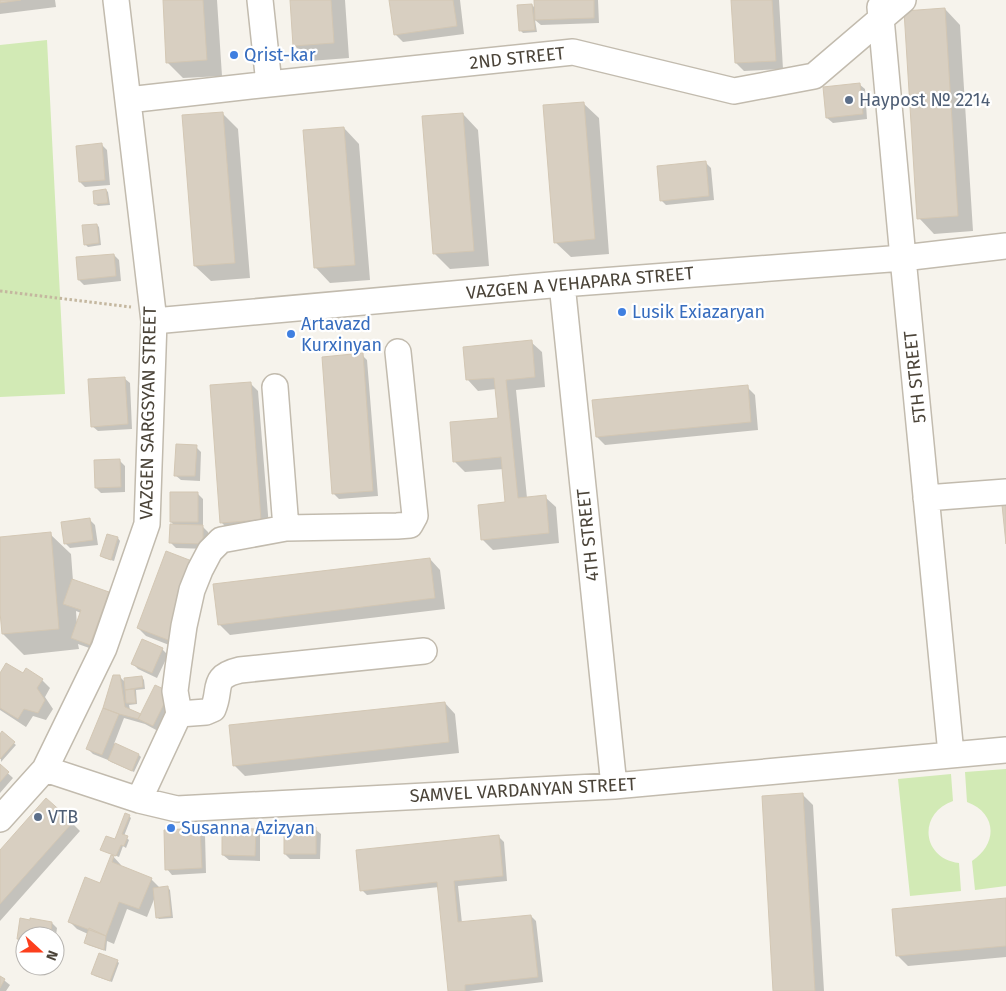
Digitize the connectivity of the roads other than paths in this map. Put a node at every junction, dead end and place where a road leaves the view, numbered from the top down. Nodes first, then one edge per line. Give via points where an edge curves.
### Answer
1 (116, 0) edge
2 (260, 0) edge
3 (903, 0) edge
4 (880, 10) edge
5 (269, 84) junction
6 (128, 100) junction
7 (1006, 246) edge
8 (903, 258) junction
9 (562, 284) junction
10 (153, 315) junction
11 (398, 352) dead end
12 (275, 387) dead end
13 (1006, 492) edge
14 (926, 498) junction
15 (286, 528) junction
16 (424, 651) dead end
17 (179, 714) junction
18 (1006, 750) edge
19 (951, 754) junction
20 (45, 769) junction
21 (614, 786) junction
22 (139, 800) junction
23 (0, 819) edge

1 - 6 street, VAZGEN SARGSYAN STREET
2 - 5 street
3 - 4 street, 2ND STREET
4 - 5 street, 2ND STREET via 814,76 734,91 573,52
4 - 8 street, 5TH STREET
5 - 6 street, 2ND STREET
6 - 10 street, VAZGEN SARGSYAN STREET
7 - 8 street, VAZGEN A VEHAPARA STREET
8 - 9 street, VAZGEN A VEHAPARA STREET
8 - 14 street, 5TH STREET
9 - 10 street, VAZGEN A VEHAPARA STREET
9 - 21 street, 4TH STREET
10 - 20 street, VAZGEN SARGSYAN STREET via 147,524 104,648
11 - 15 street via 415,503 415,516 410,525
12 - 15 street
13 - 14 street
14 - 19 street, 5TH STREET
15 - 17 street via 221,540 210,551 192,590 184,626 175,691
16 - 17 street via 240,670 223,676 213,709
17 - 22 street
18 - 19 street, SAMVEL VARDANYAN STREET
19 - 21 street, SAMVEL VARDANYAN STREET
20 - 22 street, SAMVEL VARDANYAN STREET
20 - 23 street, VAZGEN SARGSYAN STREET
21 - 22 street, SAMVEL VARDANYAN STREET via 177,809

